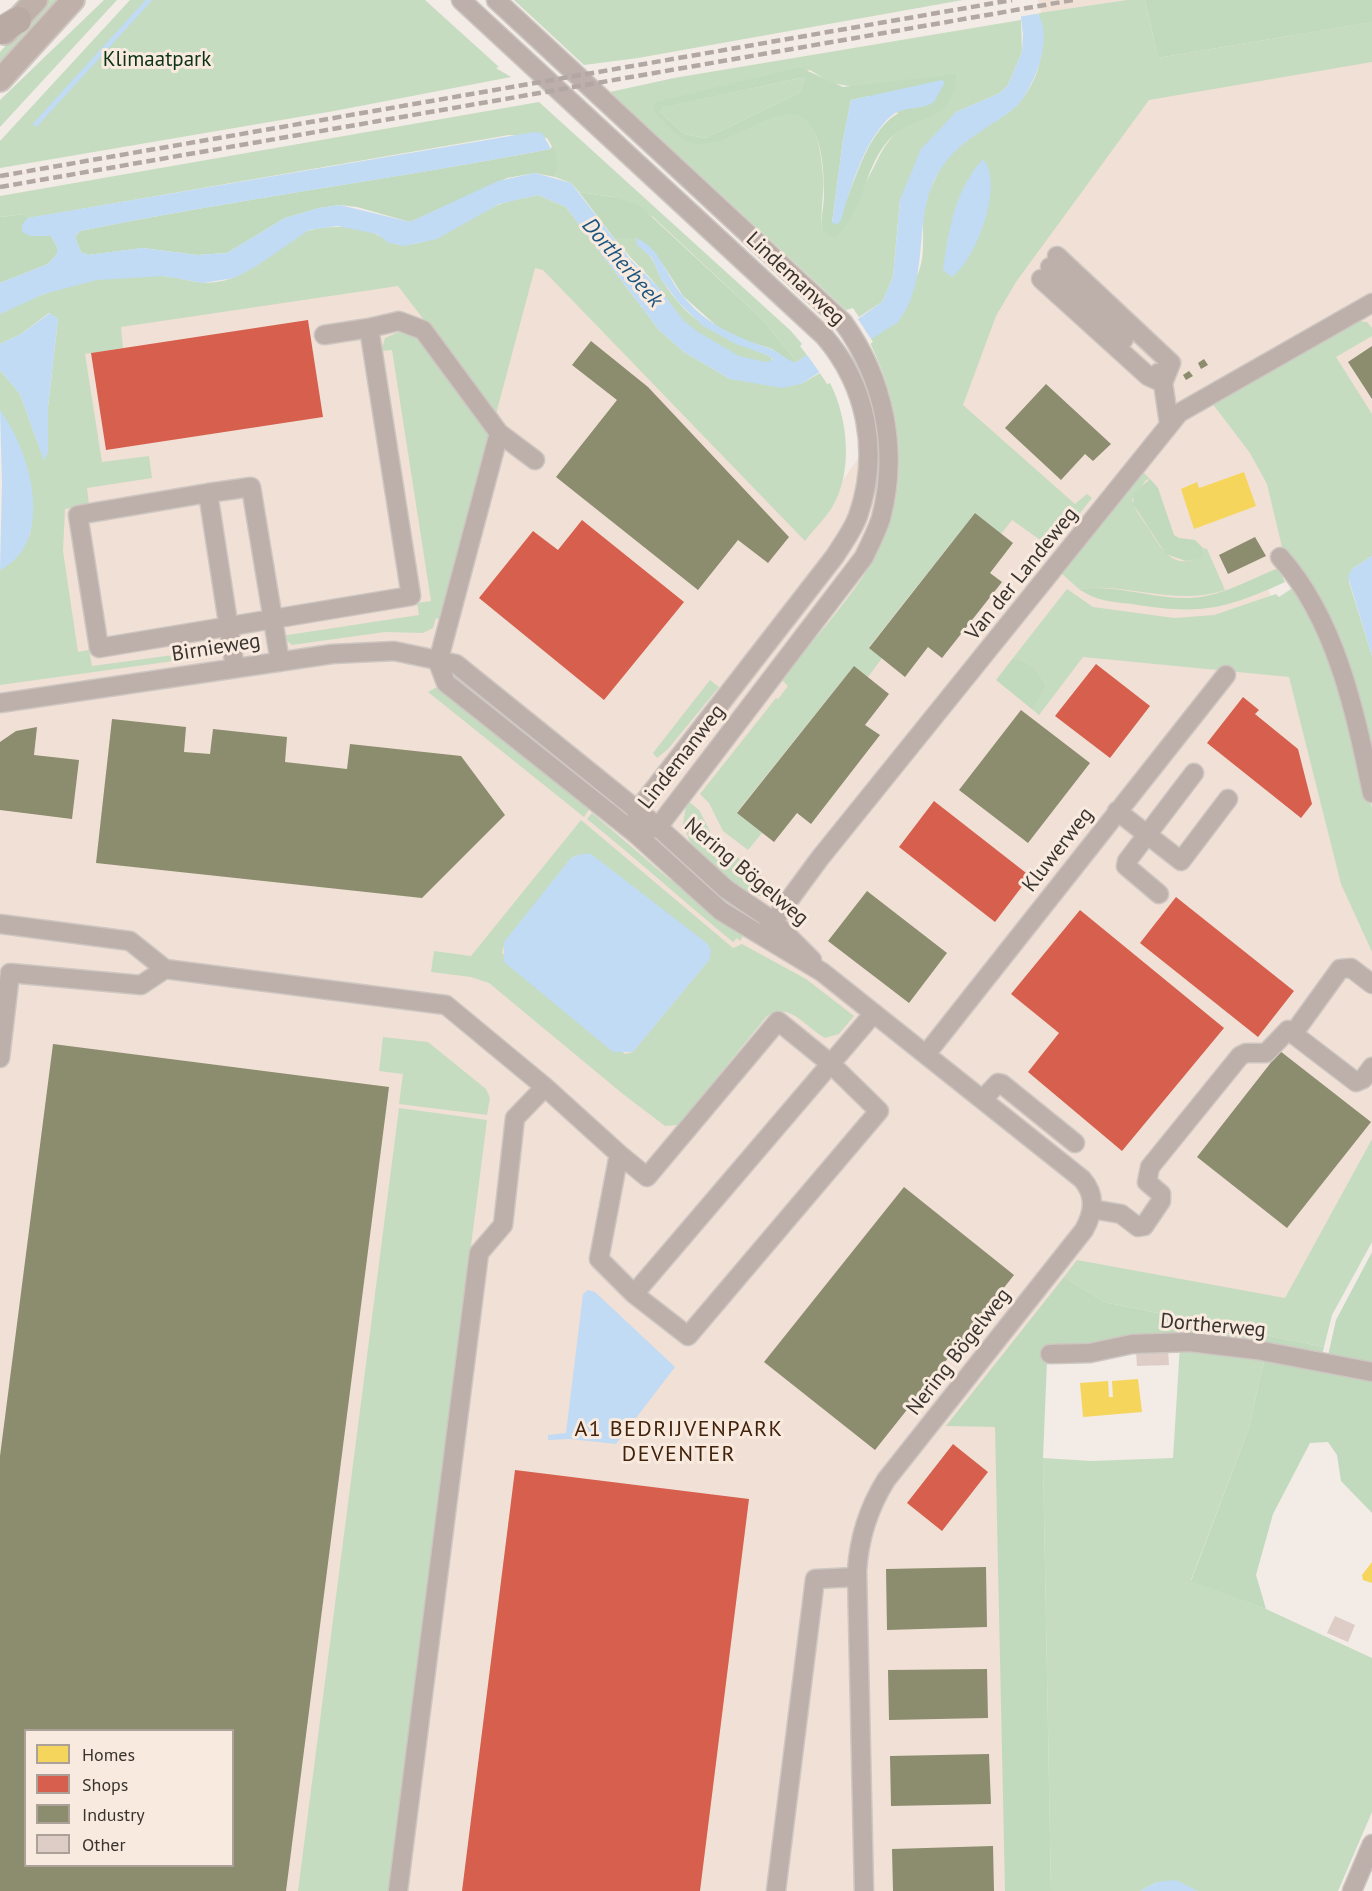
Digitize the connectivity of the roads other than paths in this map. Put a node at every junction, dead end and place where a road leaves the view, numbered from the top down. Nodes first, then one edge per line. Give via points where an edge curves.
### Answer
1 (36, 0) edge
2 (73, 0) edge
3 (460, 0) edge
4 (496, 0) edge
5 (9, 26) edge
6 (0, 39) edge
7 (0, 80) edge
8 (1372, 303) edge
9 (369, 328) junction
10 (324, 335) dead end
11 (1163, 383) junction
12 (1170, 423) junction
13 (499, 433) junction
14 (536, 460) dead end
15 (208, 493) junction
16 (1280, 557) dead end
17 (273, 617) junction
18 (229, 625) junction
19 (280, 662) junction
20 (438, 662) junction
21 (235, 668) junction
22 (1226, 675) dead end
23 (0, 703) edge
24 (1194, 773) dead end
25 (1372, 793) edge
26 (1228, 799) dead end
27 (637, 811) junction
28 (1118, 812) junction
29 (658, 827) junction
30 (636, 834) junction
31 (1145, 834) junction
32 (1159, 894) dead end
33 (773, 921) junction
34 (0, 924) edge
35 (761, 937) junction
36 (165, 969) junction
37 (5, 972) edge
38 (822, 972) junction
39 (1372, 984) edge
40 (874, 1013) junction
41 (1293, 1034) junction
42 (927, 1053) junction
43 (0, 1058) edge
44 (831, 1064) junction
45 (1372, 1067) edge
46 (545, 1087) junction
47 (983, 1099) junction
48 (1075, 1143) dead end
49 (619, 1154) junction
50 (1092, 1209) junction
51 (634, 1294) junction
52 (1050, 1354) dead end
53 (1372, 1372) edge
54 (857, 1577) junction
55 (1372, 1844) edge
56 (398, 1891) edge
57 (776, 1891) edge
58 (864, 1891) edge
59 (1352, 1891) edge

1 - 5 main road
2 - 7 main road
3 - 27 street, Lindemanweg via 824,336 846,364 868,429 867,486 857,519 835,556
4 - 29 street, Lindemanweg via 843,322 864,352 883,407 888,442 887,481 880,520 864,557
5 - 6 main road
8 - 12 street, Van der Landeweg via 1179,413
9 - 10 street
9 - 13 street via 399,321 423,330
9 - 17 street via 411,596
11 - 11 street via 1171,363 1049,267 1148,376
11 - 12 street
12 - 33 street, Van der Landeweg
13 - 14 street
13 - 20 street
15 - 17 street via 251,487
15 - 18 street
15 - 18 street via 78,515 99,648
16 - 25 street via 1314,602 1332,646 1352,706
17 - 18 street
17 - 19 street
18 - 21 street
19 - 20 street, Birnieweg via 384,650
19 - 21 street, Birnieweg
20 - 27 street, Birnieweg via 456,664
20 - 30 street via 446,683
21 - 23 street, Birnieweg
22 - 28 street, Kluwerweg
24 - 31 street
26 - 31 street via 1181,861
27 - 29 street, Nering Bögelweg
27 - 30 street, Lindemanweg
28 - 31 street
28 - 42 street, Kluwerweg
29 - 30 street, Lindemanweg
29 - 33 street, Nering Bögelweg via 726,889
30 - 35 street, Nering Bögelweg via 721,911
31 - 32 street via 1126,866
33 - 35 street, Van der Landeweg
33 - 38 street, Nering Bögelweg
34 - 36 street via 130,941
35 - 38 street, Nering Bögelweg
36 - 37 street via 141,985
36 - 46 street via 446,1005
37 - 43 street
38 - 40 street, Nering Bögelweg
39 - 41 street via 1352,968 1340,969
40 - 42 street, Nering Bögelweg
40 - 44 street
41 - 45 street via 1356,1082
41 - 50 street via 1288,1030 1283,1033 1266,1053 1240,1056 1150,1167 1147,1182 1161,1194 1161,1201 1144,1226 1138,1227 1121,1214
42 - 47 street, Nering Bögelweg
44 - 49 street via 778,1021 647,1177
44 - 51 street
44 - 51 street via 879,1111 688,1336
46 - 49 street
46 - 56 street via 515,1118 503,1226 479,1253
47 - 48 street via 993,1086 1002,1084
47 - 50 street, Nering Bögelweg via 1082,1179 1090,1190
49 - 51 street via 599,1259
50 - 54 street, Nering Bögelweg via 1084,1230 886,1480 872,1504 862,1535
52 - 53 street, Dortherweg via 1190,1342 1257,1350
54 - 57 street via 815,1579
54 - 58 street, Nering Bögelweg
55 - 59 street

